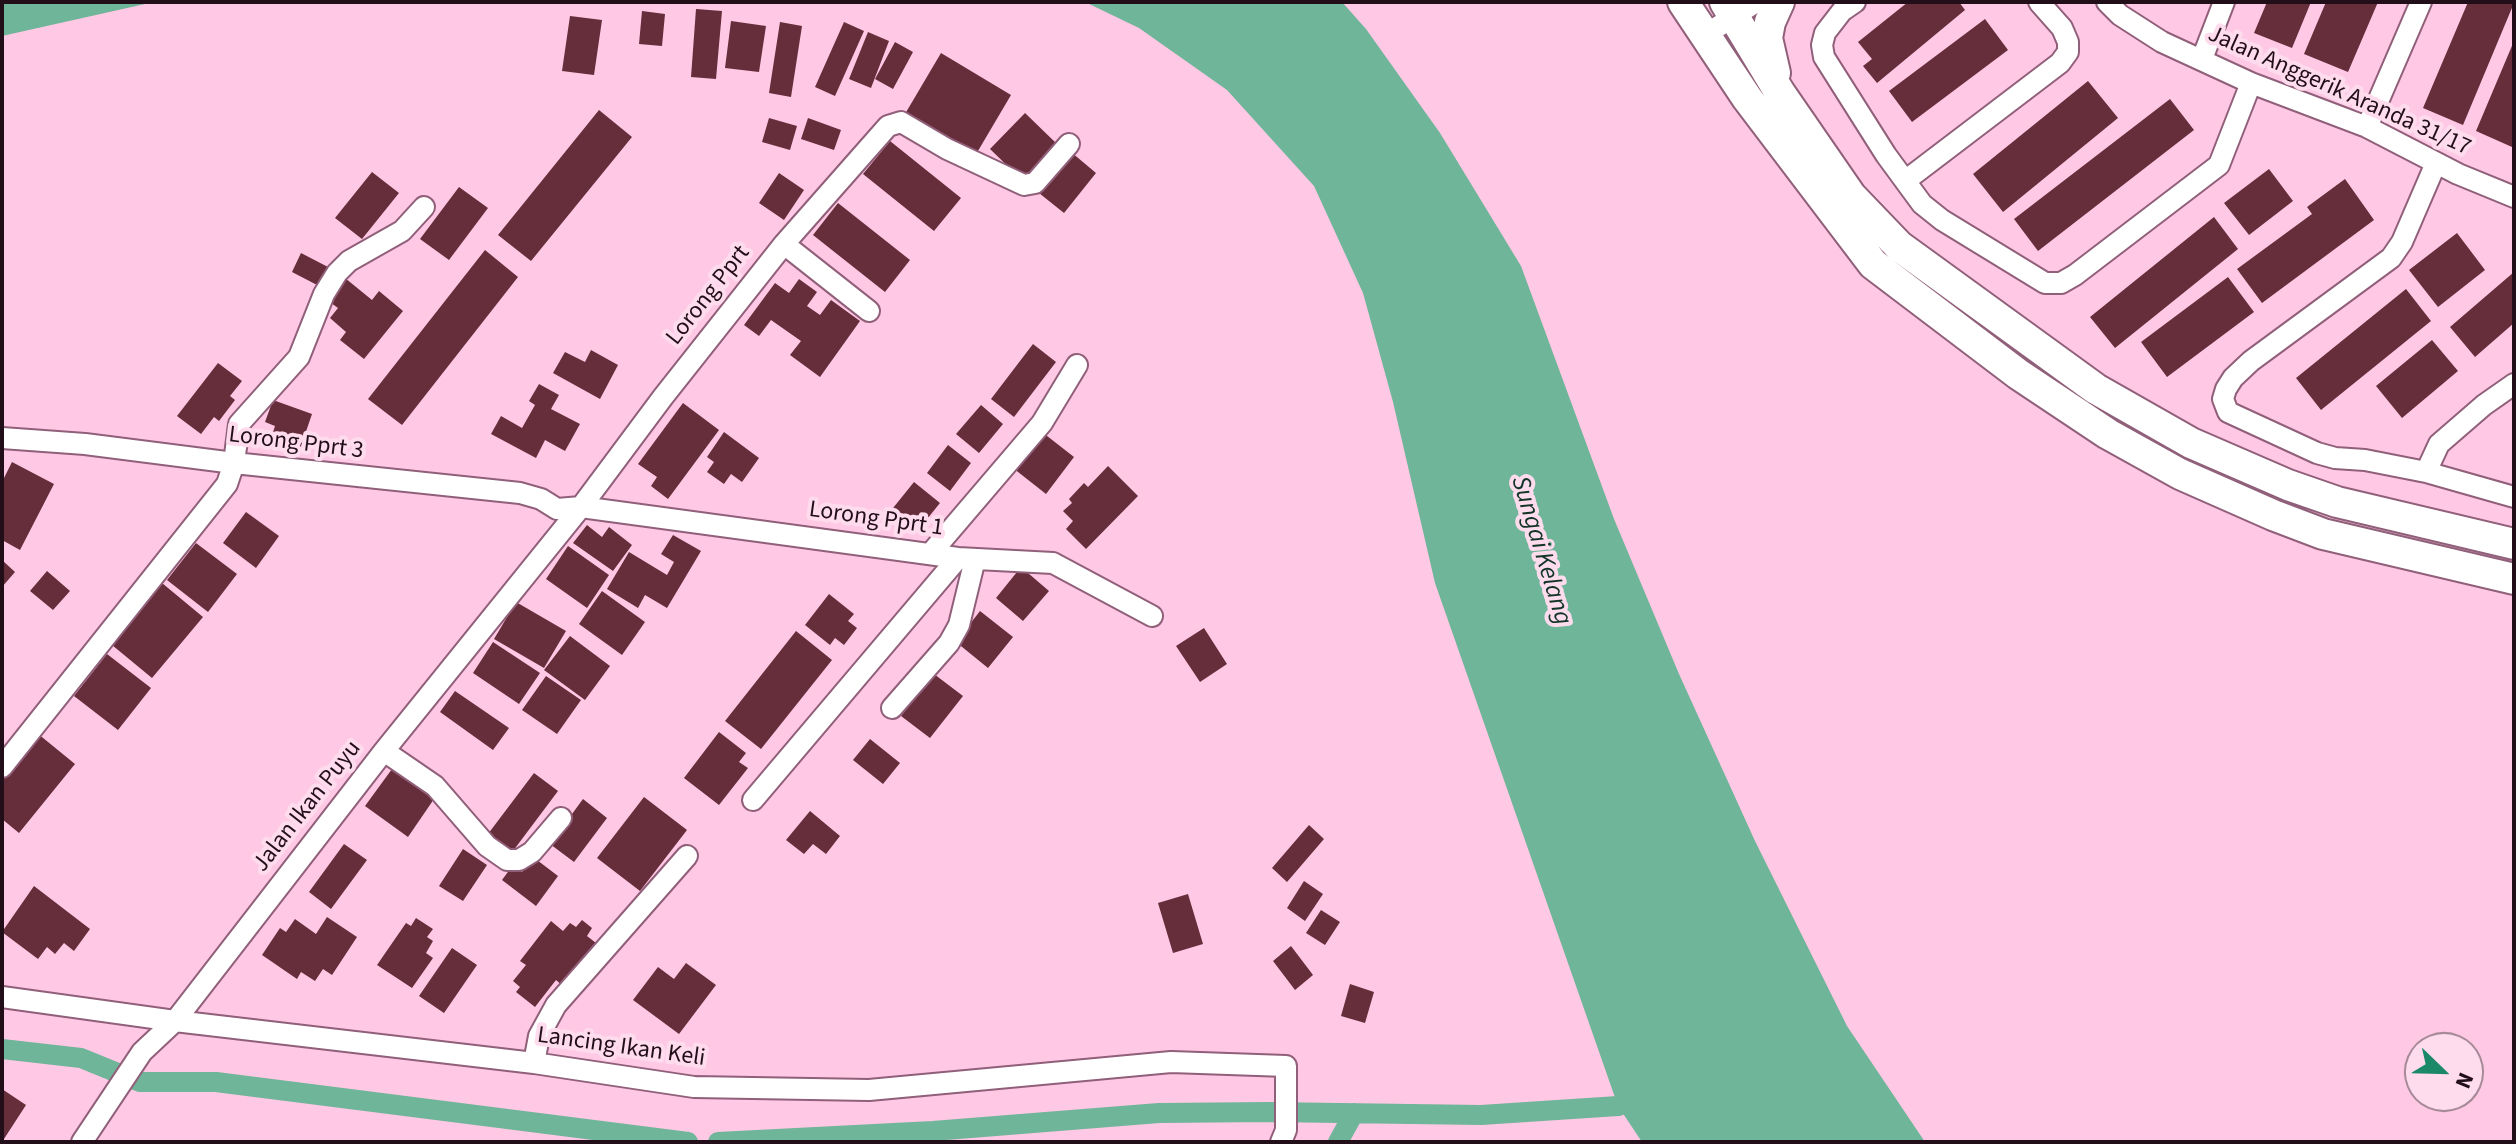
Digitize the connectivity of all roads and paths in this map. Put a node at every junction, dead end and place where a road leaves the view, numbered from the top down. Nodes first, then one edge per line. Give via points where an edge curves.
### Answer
1 (1683, 2) edge
2 (1779, 2) edge
3 (1855, 2) edge
4 (2039, 2) edge
5 (2107, 2) edge
6 (2224, 2) edge
7 (2421, 2) edge
8 (1738, 7) edge
9 (1705, 35) junction
10 (2202, 59) junction
11 (2251, 83) junction
12 (1780, 93) junction
13 (2367, 127) junction
14 (1069, 144) dead end
15 (2436, 163) junction
16 (1905, 181) junction
17 (2514, 197) edge
18 (424, 207) dead end
19 (784, 244) junction
20 (869, 311) dead end
21 (1077, 365) dead end
22 (2514, 384) edge
23 (2, 438) edge
24 (234, 463) junction
25 (2426, 472) junction
26 (2288, 485) junction
27 (2514, 497) edge
28 (581, 507) junction
29 (2273, 515) junction
30 (2514, 544) edge
31 (931, 553) junction
32 (966, 559) junction
33 (2514, 579) edge
34 (1152, 616) dead end
35 (892, 708) dead end
36 (384, 751) junction
37 (2, 767) edge
38 (753, 800) dead end
39 (561, 818) dead end
40 (687, 856) dead end
41 (2, 997) edge
42 (175, 1021) junction
43 (534, 1063) junction
44 (1284, 1136) edge
45 (82, 1142) edge

1 - 9 main road
2 - 12 main road via 1767,38
3 - 16 street via 1832,23 1822,45 1829,65
4 - 16 street via 2068,42 2060,63
5 - 10 street, Jalan Anggerik Aranda 31/17 via 2162,42
6 - 10 street
7 - 13 street
8 - 9 street
8 - 12 main road
9 - 29 main road via 1873,264 2006,366 2108,434 2180,474
10 - 11 street, Jalan Anggerik Aranda 31/17
11 - 13 street, Jalan Anggerik Aranda 31/17
11 - 16 street via 2219,165 2061,283 2045,283 1942,220
12 - 26 main road via 1851,196 1899,246 2096,389 2191,443
13 - 15 street, Jalan Anggerik Aranda 31/17
14 - 19 street, Lorong Pprt via 1035,183 1024,185 901,122 888,126
15 - 17 street, Jalan Anggerik Aranda 31/17
15 - 25 street via 2391,258 2251,361 2233,378 2223,399 2228,412 2294,444 2335,458
18 - 24 street via 402,231 349,261 331,282 299,357 239,424
19 - 20 street
19 - 28 street, Lorong Pprt
21 - 31 street via 1042,423
22 - 25 street via 2439,444
23 - 24 street, Lorong Pprt 3
24 - 28 street, Lorong Pprt 3 via 520,493 557,509
24 - 37 street via 227,484
25 - 27 street
26 - 29 main road
26 - 30 main road via 2337,502
28 - 31 street, Lorong Pprt 1
28 - 36 street, Jalan Ikan Puyu
29 - 33 main road via 2323,534
31 - 32 street, Lorong Pprt 1
32 - 34 street, Lorong Pprt 1 via 1053,563
32 - 35 street via 959,625
32 - 38 street
36 - 39 street via 435,786 487,846 507,860 532,852
36 - 42 street, Jalan Ikan Puyu
40 - 43 street via 556,1005 539,1036
41 - 42 street, Lancing Ikan Keli
42 - 43 street, Lancing Ikan Keli
42 - 45 street, Jalan Ikan Puyu via 142,1052
43 - 44 street, Lancing Ikan Keli via 694,1087 869,1090 1171,1062 1286,1066

